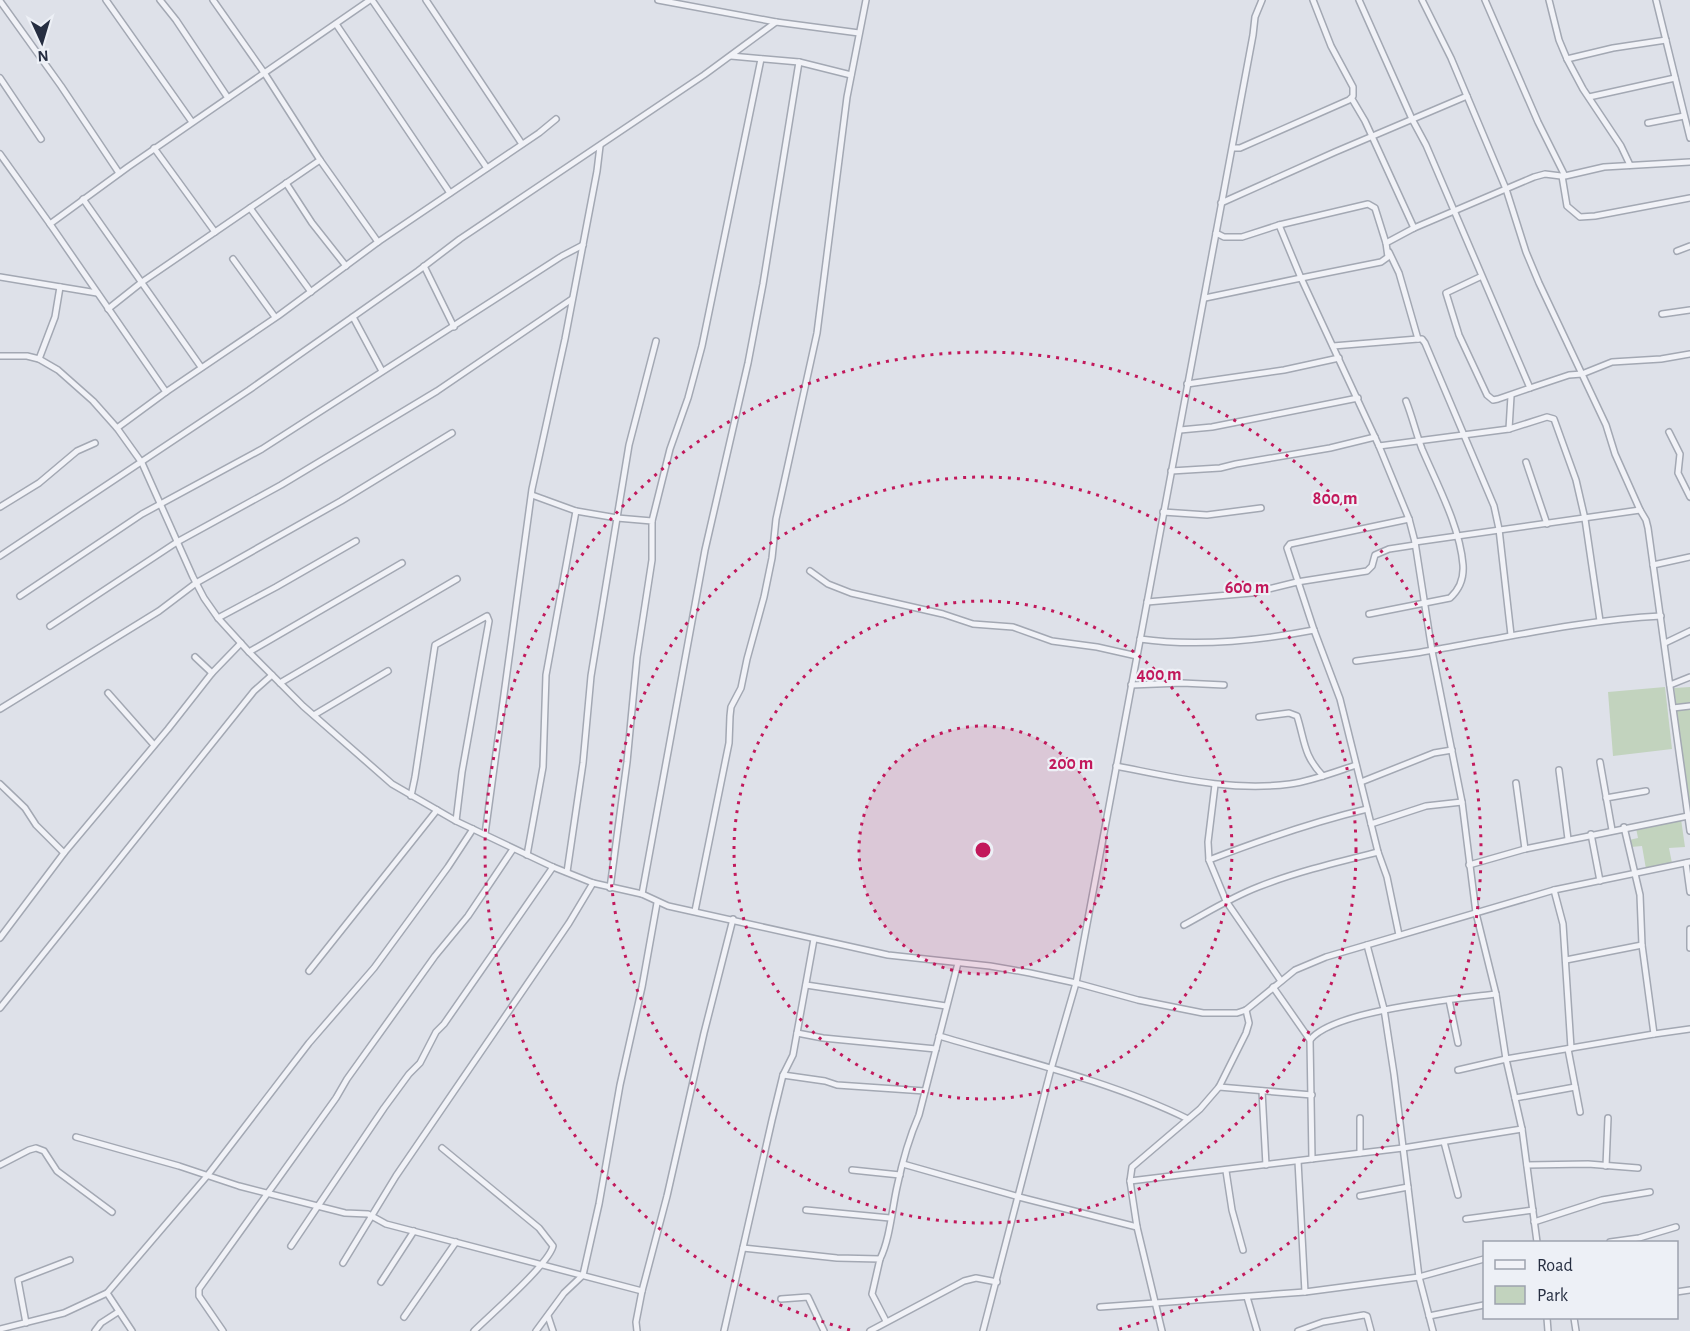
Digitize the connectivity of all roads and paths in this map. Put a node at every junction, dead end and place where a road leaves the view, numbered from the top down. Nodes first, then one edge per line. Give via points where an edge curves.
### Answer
1 (106, 0) edge
2 (160, 0) edge
3 (213, 0) edge
4 (371, 0) edge
5 (426, 0) edge
6 (658, 0) edge
7 (866, 0) edge
8 (1263, 0) edge
9 (1313, 0) edge
10 (1359, 0) edge
11 (1422, 0) edge
12 (1485, 0) edge
13 (1549, 0) edge
14 (1656, 0) edge
15 (0, 1) edge
16 (776, 22) junction
17 (336, 24) junction
18 (859, 33) junction
19 (1666, 40) junction
20 (731, 56) junction
21 (760, 59) junction
22 (1567, 59) junction
23 (799, 62) junction
24 (265, 74) junction
25 (851, 75) junction
26 (0, 78) edge
27 (1675, 78) junction
28 (1467, 96) junction
29 (1589, 97) junction
30 (228, 98) junction
31 (1352, 99) junction
32 (1684, 116) junction
33 (556, 119) dead end
34 (1412, 119) junction
35 (192, 122) junction
36 (1648, 123) dead end
37 (1372, 136) junction
38 (1690, 138) edge
39 (41, 140) dead end
40 (522, 144) junction
41 (600, 146) junction
42 (154, 148) junction
43 (1233, 148) junction
44 (0, 154) edge
45 (320, 160) junction
46 (1690, 162) edge
47 (1630, 165) junction
48 (487, 168) junction
49 (119, 173) junction
50 (1563, 176) junction
51 (286, 183) junction
52 (1506, 189) junction
53 (450, 193) junction
54 (1690, 198) edge
55 (83, 199) junction
56 (1221, 203) junction
57 (250, 208) junction
58 (1454, 210) junction
59 (50, 224) junction
60 (1279, 225) junction
61 (1414, 228) junction
62 (215, 232) junction
63 (1216, 233) junction
64 (378, 242) junction
65 (1386, 243) junction
66 (582, 245) junction
67 (1690, 246) edge
68 (1388, 250) junction
69 (1677, 251) dead end
70 (233, 260) dead end
71 (346, 266) junction
72 (424, 266) junction
73 (1482, 276) junction
74 (0, 277) edge
75 (1301, 278) junction
76 (142, 282) junction
77 (60, 286) junction
78 (311, 292) junction
79 (97, 293) junction
80 (1205, 298) junction
81 (572, 299) junction
82 (108, 309) junction
83 (1690, 310) edge
84 (1662, 314) dead end
85 (353, 317) junction
86 (275, 318) junction
87 (454, 327) junction
88 (1418, 339) junction
89 (656, 341) dead end
90 (1333, 346) junction
91 (1690, 354) edge
92 (0, 356) edge
93 (1339, 358) junction
94 (39, 359) junction
95 (201, 367) junction
96 (382, 371) junction
97 (1582, 374) junction
98 (1187, 384) junction
99 (1530, 388) junction
100 (166, 392) junction
101 (1511, 396) junction
102 (1358, 398) junction
103 (1406, 401) dead end
104 (314, 414) dead end
105 (117, 428) junction
106 (1509, 429) junction
107 (1180, 430) junction
108 (1669, 432) dead end
109 (452, 433) dead end
110 (1464, 435) junction
111 (1375, 437) junction
112 (1419, 440) junction
113 (95, 444) dead end
114 (1379, 446) junction
115 (1526, 462) dead end
116 (142, 463) junction
117 (1172, 471) junction
118 (532, 495) junction
119 (1690, 497) edge
120 (161, 503) junction
121 (0, 507) edge
122 (1261, 508) dead end
123 (1640, 510) junction
124 (576, 511) junction
125 (1163, 512) junction
126 (617, 518) junction
127 (1409, 519) junction
128 (1585, 519) junction
129 (652, 521) junction
130 (1547, 524) junction
131 (1499, 529) junction
132 (1458, 535) junction
133 (356, 541) dead end
134 (177, 542) junction
135 (1415, 543) junction
136 (0, 556) edge
137 (1690, 557) edge
138 (402, 563) dead end
139 (1653, 565) junction
140 (810, 571) dead end
141 (457, 579) dead end
142 (1297, 582) junction
143 (196, 584) junction
144 (20, 596) dead end
145 (1147, 602) junction
146 (1425, 604) junction
147 (1369, 614) dead end
148 (1661, 616) junction
149 (218, 618) junction
150 (1600, 621) junction
151 (50, 626) dead end
152 (1314, 630) junction
153 (1690, 631) edge
154 (1511, 635) junction
155 (1140, 639) junction
156 (241, 643) junction
157 (1665, 643) junction
158 (1432, 651) junction
159 (249, 652) junction
160 (1137, 656) junction
161 (195, 657) dead end
162 (1356, 661) dead end
163 (388, 672) dead end
164 (212, 674) junction
165 (272, 675) junction
166 (1690, 676) edge
167 (280, 684) junction
168 (1131, 685) junction
169 (1224, 685) dead end
170 (1670, 685) junction
171 (108, 693) dead end
172 (1690, 706) edge
173 (1673, 708) junction
174 (0, 710) edge
175 (314, 715) junction
176 (1259, 717) dead end
177 (154, 746) junction
178 (1452, 750) junction
179 (1600, 762) dead end
180 (1356, 765) junction
181 (1116, 766) junction
182 (1559, 770) dead end
183 (1323, 776) junction
184 (1360, 782) junction
185 (1516, 783) dead end
186 (0, 784) edge
187 (1215, 785) junction
188 (1646, 791) dead end
189 (411, 796) junction
190 (1606, 798) junction
191 (1462, 802) junction
192 (1367, 808) junction
193 (437, 810) junction
194 (1688, 816) junction
195 (456, 821) junction
196 (1371, 824) junction
197 (1624, 827) junction
198 (473, 829) junction
199 (1612, 830) junction
200 (1690, 831) edge
201 (485, 834) junction
202 (1591, 834) junction
203 (1568, 839) junction
204 (513, 849) junction
205 (1525, 849) junction
206 (1378, 852) junction
207 (64, 853) junction
208 (527, 855) junction
209 (1209, 860) junction
210 (1688, 862) edge
211 (1469, 865) junction
212 (553, 867) junction
213 (567, 872) junction
214 (1637, 874) junction
215 (1600, 880) junction
216 (593, 883) junction
217 (610, 888) junction
218 (1554, 890) junction
219 (1690, 892) edge
220 (642, 894) junction
221 (1226, 901) junction
222 (657, 903) junction
223 (695, 911) junction
224 (1476, 913) junction
225 (733, 919) junction
226 (1184, 925) dead end
227 (1690, 929) edge
228 (1399, 935) junction
229 (0, 939) edge
230 (814, 939) junction
231 (1367, 945) junction
232 (1642, 945) junction
233 (1690, 948) edge
234 (1566, 960) junction
235 (957, 963) junction
236 (309, 970) dead end
237 (1281, 981) junction
238 (1076, 983) junction
239 (806, 985) junction
240 (1273, 987) junction
241 (1496, 994) junction
242 (1449, 1000) junction
243 (946, 1006) junction
244 (0, 1008) edge
245 (1384, 1009) junction
246 (1246, 1010) junction
247 (1690, 1029) edge
248 (796, 1033) junction
249 (1654, 1034) junction
250 (939, 1036) junction
251 (1310, 1040) junction
252 (1458, 1043) dead end
253 (1569, 1048) junction
254 (936, 1049) junction
255 (1506, 1059) junction
256 (1051, 1069) junction
257 (1458, 1070) dead end
258 (783, 1075) junction
259 (1220, 1087) junction
260 (1575, 1087) junction
261 (925, 1091) junction
262 (1262, 1091) junction
263 (1312, 1095) junction
264 (1515, 1098) junction
265 (1580, 1112) dead end
266 (1360, 1118) dead end
267 (1608, 1118) dead end
268 (1188, 1119) junction
269 (1522, 1129) junction
270 (76, 1137) dead end
271 (1444, 1142) junction
272 (442, 1148) dead end
273 (1403, 1148) junction
274 (1360, 1153) junction
275 (1312, 1159) junction
276 (1298, 1161) junction
277 (0, 1164) edge
278 (903, 1164) junction
279 (1266, 1165) junction
280 (1527, 1165) junction
281 (1605, 1166) junction
282 (1638, 1168) dead end
283 (852, 1170) dead end
284 (1226, 1171) junction
285 (900, 1175) junction
286 (207, 1176) junction
287 (1130, 1181) junction
288 (1408, 1187) junction
289 (1650, 1192) dead end
290 (268, 1193) junction
291 (1458, 1195) dead end
292 (1360, 1196) dead end
293 (1019, 1197) junction
294 (318, 1206) junction
295 (1533, 1209) junction
296 (806, 1210) dead end
297 (112, 1212) dead end
298 (372, 1217) junction
299 (890, 1218) junction
300 (1466, 1219) dead end
301 (1534, 1222) junction
302 (1137, 1227) junction
303 (1676, 1227) dead end
304 (414, 1231) junction
305 (1639, 1240) edge
306 (1537, 1241) edge
307 (456, 1242) junction
308 (291, 1246) dead end
309 (743, 1248) junction
310 (1243, 1250) dead end
311 (880, 1259) junction
312 (70, 1260) dead end
313 (1483, 1260) edge
314 (344, 1263) dead end
315 (541, 1265) junction
316 (584, 1275) junction
317 (1419, 1277) junction
318 (381, 1282) dead end
319 (997, 1282) junction
320 (642, 1291) junction
321 (1305, 1292) junction
322 (106, 1293) junction
323 (1247, 1297) junction
324 (781, 1299) dead end
325 (1156, 1304) junction
326 (1483, 1305) edge
327 (1100, 1307) dead end
328 (118, 1312) junction
329 (548, 1316) junction
330 (1429, 1316) junction
331 (404, 1317) dead end
332 (886, 1321) junction
333 (26, 1323) junction
334 (0, 1329) edge
335 (95, 1331) edge
336 (132, 1331) edge
337 (223, 1331) edge
338 (474, 1331) edge
339 (536, 1331) edge
340 (553, 1331) edge
341 (637, 1331) edge
342 (724, 1331) edge
343 (824, 1331) edge
344 (870, 1331) edge
345 (983, 1331) edge
346 (1162, 1331) edge
347 (1257, 1331) edge
348 (1298, 1331) edge
349 (1371, 1331) edge
350 (1433, 1331) edge

1 - 35 street
2 - 30 street
3 - 24 street
4 - 17 street
4 - 48 street
5 - 40 street
6 - 16 street
7 - 18 street
8 - 43 street via 1255,17
9 - 31 street via 1353,87
10 - 34 street
11 - 28 street
12 - 50 street
13 - 22 street
14 - 19 street
15 - 49 street
16 - 18 street
16 - 20 street
17 - 24 street
17 - 53 street
18 - 25 street
19 - 22 street
19 - 27 street
20 - 21 street
20 - 41 street
21 - 23 street
21 - 129 street via 702,346
22 - 29 street
23 - 25 street
23 - 220 street via 763,284 705,550
24 - 30 street
24 - 45 street
25 - 223 street via 817,333 776,519 764,597 741,688 731,707 729,743
26 - 39 street
27 - 29 street
27 - 32 street
28 - 34 street
28 - 52 street
29 - 47 street
30 - 35 street
31 - 37 street
31 - 43 street
32 - 36 street
32 - 38 street
33 - 40 street
34 - 37 street
34 - 58 street
35 - 42 street
37 - 56 street
37 - 61 street
40 - 48 street
41 - 66 street
41 - 72 street
42 - 49 street
42 - 62 street
43 - 56 street
44 - 59 street
45 - 51 street
45 - 64 street
46 - 47 street
47 - 50 street
48 - 53 street
49 - 55 street
50 - 52 street via 1545,174
50 - 54 street via 1567,206 1580,217
51 - 57 street
51 - 71 street
52 - 58 street
52 - 97 street via 1526,252
53 - 64 street
55 - 59 street
55 - 76 street
56 - 63 street
57 - 62 street
57 - 78 street
58 - 61 street
58 - 73 street
59 - 79 street
60 - 63 street via 1242,237
60 - 65 street via 1368,204 1375,208
60 - 75 street
61 - 65 street
62 - 76 street
63 - 80 street
64 - 71 street
65 - 68 street
66 - 81 street
66 - 87 street
67 - 69 street
68 - 75 street via 1388,257 1381,262
68 - 88 street via 1399,273
70 - 86 street
71 - 78 street
72 - 85 street
72 - 87 street
73 - 99 street
73 - 101 street via 1446,292 1459,335 1487,395 1493,400
74 - 77 street
75 - 80 street
75 - 90 street
76 - 82 street
76 - 95 street
77 - 79 street
77 - 94 street via 55,317
78 - 86 street
79 - 82 street
80 - 98 street
81 - 118 street
81 - 134 street via 437,391
82 - 100 street
83 - 84 street
85 - 96 street
85 - 116 street
86 - 95 street
87 - 96 street
87 - 120 street via 262,449
88 - 90 street
88 - 110 street via 1427,346
89 - 126 street via 629,445
90 - 93 street
91 - 97 street via 1612,362
92 - 94 street
93 - 98 street
93 - 102 street
94 - 105 street via 58,370
95 - 100 street
96 - 104 street
97 - 99 street
97 - 123 street
98 - 107 street
99 - 101 street
100 - 105 street
101 - 106 street
102 - 107 street
102 - 111 street
103 - 112 street
105 - 116 street
106 - 110 street
106 - 128 street via 1547,417 1554,419
107 - 117 street
108 - 119 street via 1680,454 1678,473
109 - 143 street
110 - 112 street
110 - 131 street via 1494,506
111 - 114 street
111 - 117 street via 1220,468
112 - 114 street
112 - 132 street
113 - 121 street via 77,452 39,483
114 - 127 street
115 - 130 street
116 - 120 street
116 - 136 street
117 - 125 street
118 - 124 street
118 - 201 street
120 - 134 street
120 - 144 street
122 - 125 street via 1207,514
123 - 128 street
123 - 139 street via 1646,520
124 - 126 street
124 - 208 street via 546,675 543,767
125 - 145 street
126 - 129 street
126 - 213 street via 591,676 584,762
127 - 135 street
127 - 142 street via 1290,544 1287,552
128 - 130 street
128 - 150 street
129 - 217 street via 652,560
130 - 131 street
131 - 132 street
131 - 154 street
132 - 135 street
132 - 146 street via 1463,566 1459,590 1450,598
133 - 149 street
134 - 143 street
134 - 151 street
135 - 142 street via 1375,555 1367,571
135 - 146 street
137 - 139 street
138 - 159 street
139 - 148 street
140 - 160 street via 850,593 973,624 1013,627 1042,638
141 - 167 street
142 - 145 street via 1230,596
142 - 152 street
143 - 149 street
143 - 174 street
145 - 155 street
146 - 147 street
146 - 158 street
148 - 150 street
148 - 157 street
149 - 156 street
150 - 154 street
152 - 155 street via 1253,639
152 - 180 street via 1340,699
153 - 157 street
154 - 158 street
155 - 160 street
156 - 159 street
156 - 164 street
157 - 170 street
158 - 162 street
158 - 178 street
159 - 165 street
160 - 168 street
161 - 164 street
163 - 175 street
164 - 177 street
165 - 167 street
165 - 244 street via 254,691
166 - 170 street
167 - 175 street
168 - 169 street
168 - 181 street
170 - 173 street
171 - 177 street
172 - 173 street
173 - 194 street
175 - 189 street
176 - 183 street via 1294,713 1307,755
177 - 207 street
178 - 184 street via 1434,753
178 - 191 street
179 - 190 street
180 - 183 street
180 - 184 street
181 - 187 street
181 - 238 street
182 - 203 street
183 - 187 street via 1292,784
184 - 192 street
185 - 205 street
186 - 207 street
187 - 209 street
188 - 190 street
189 - 193 street
189 - 195 street via 435,645 487,616
190 - 199 street
191 - 196 street via 1426,806
191 - 211 street
192 - 196 street
192 - 209 street via 1269,837
193 - 195 street
193 - 236 street
194 - 197 street
194 - 200 street
195 - 198 street
196 - 206 street
197 - 199 street
197 - 214 street
198 - 201 street
198 - 286 street via 375,968 309,1043
199 - 202 street
201 - 204 street
202 - 203 street
202 - 215 street
203 - 205 street
204 - 208 street
204 - 290 street
205 - 211 street
206 - 221 street via 1258,887
206 - 228 street
207 - 229 street
208 - 212 street
209 - 221 street
210 - 214 street
210 - 219 street
211 - 224 street
212 - 213 street
212 - 294 street
213 - 216 street
214 - 215 street
214 - 232 street
215 - 218 street
216 - 217 street
216 - 298 street
217 - 220 street
218 - 224 street
218 - 234 street via 1563,924
220 - 222 street
221 - 226 street
221 - 237 street
222 - 223 street
222 - 316 street
223 - 225 street
224 - 228 street
224 - 241 street
225 - 230 street
225 - 320 street
227 - 233 street
228 - 231 street
230 - 235 street via 888,955
230 - 239 street
231 - 237 street via 1295,970
231 - 245 street
232 - 234 street
232 - 249 street
234 - 253 street
235 - 238 street
235 - 243 street
237 - 240 street
238 - 246 street via 1203,1013
238 - 256 street
239 - 243 street
239 - 248 street
240 - 246 street
240 - 251 street
241 - 242 street
241 - 255 street
242 - 245 street
242 - 252 street
243 - 250 street
245 - 251 street via 1325,1028
245 - 273 street
246 - 259 street via 1246,1033
247 - 249 street
248 - 254 street
248 - 258 street via 793,1055
249 - 253 street
250 - 254 street
250 - 256 street
251 - 263 street
253 - 255 street
253 - 260 street
254 - 261 street
255 - 257 street
255 - 264 street
256 - 268 street via 1165,1107
256 - 293 street
258 - 261 street via 837,1085
258 - 309 street
259 - 262 street
259 - 268 street
260 - 264 street
260 - 265 street
261 - 278 street
262 - 263 street
262 - 279 street
263 - 275 street
264 - 269 street
266 - 274 street
267 - 281 street
268 - 287 street via 1132,1167
269 - 271 street
269 - 280 street
270 - 286 street
271 - 273 street
271 - 291 street
272 - 315 street via 550,1240 553,1249
273 - 274 street
273 - 288 street
274 - 275 street
275 - 276 street
276 - 279 street
276 - 321 street
277 - 297 street via 29,1150 44,1150 57,1171
278 - 285 street
278 - 293 street
279 - 284 street
280 - 281 street
280 - 295 street
281 - 282 street
283 - 285 street
284 - 287 street
284 - 310 street
285 - 299 street
286 - 290 street
286 - 322 street
287 - 302 street
288 - 292 street
288 - 317 street
289 - 301 street via 1602,1200
290 - 294 street
290 - 337 street via 199,1289 199,1296
293 - 302 street
293 - 319 street
294 - 298 street
294 - 308 street
295 - 300 street
295 - 301 street
296 - 299 street
298 - 304 street
298 - 314 street
299 - 311 street
301 - 306 street
302 - 325 street
303 - 305 street
304 - 307 street
304 - 318 street
307 - 315 street
307 - 331 street
309 - 311 street via 827,1258
309 - 342 street
311 - 332 street via 872,1294
312 - 333 street via 18,1280
313 - 317 street
315 - 316 street
315 - 338 street
316 - 320 street
316 - 329 street via 564,1293
317 - 321 street
317 - 330 street
319 - 332 street via 976,1278 964,1281
319 - 345 street
320 - 341 street
321 - 323 street
322 - 328 street
322 - 333 street via 64,1313
323 - 325 street
323 - 347 street
324 - 343 street via 808,1297
325 - 327 street
325 - 346 street
326 - 330 street
328 - 335 street
328 - 336 street
329 - 339 street
329 - 340 street
330 - 350 street
332 - 344 street
333 - 334 street
348 - 349 street via 1364,1315

